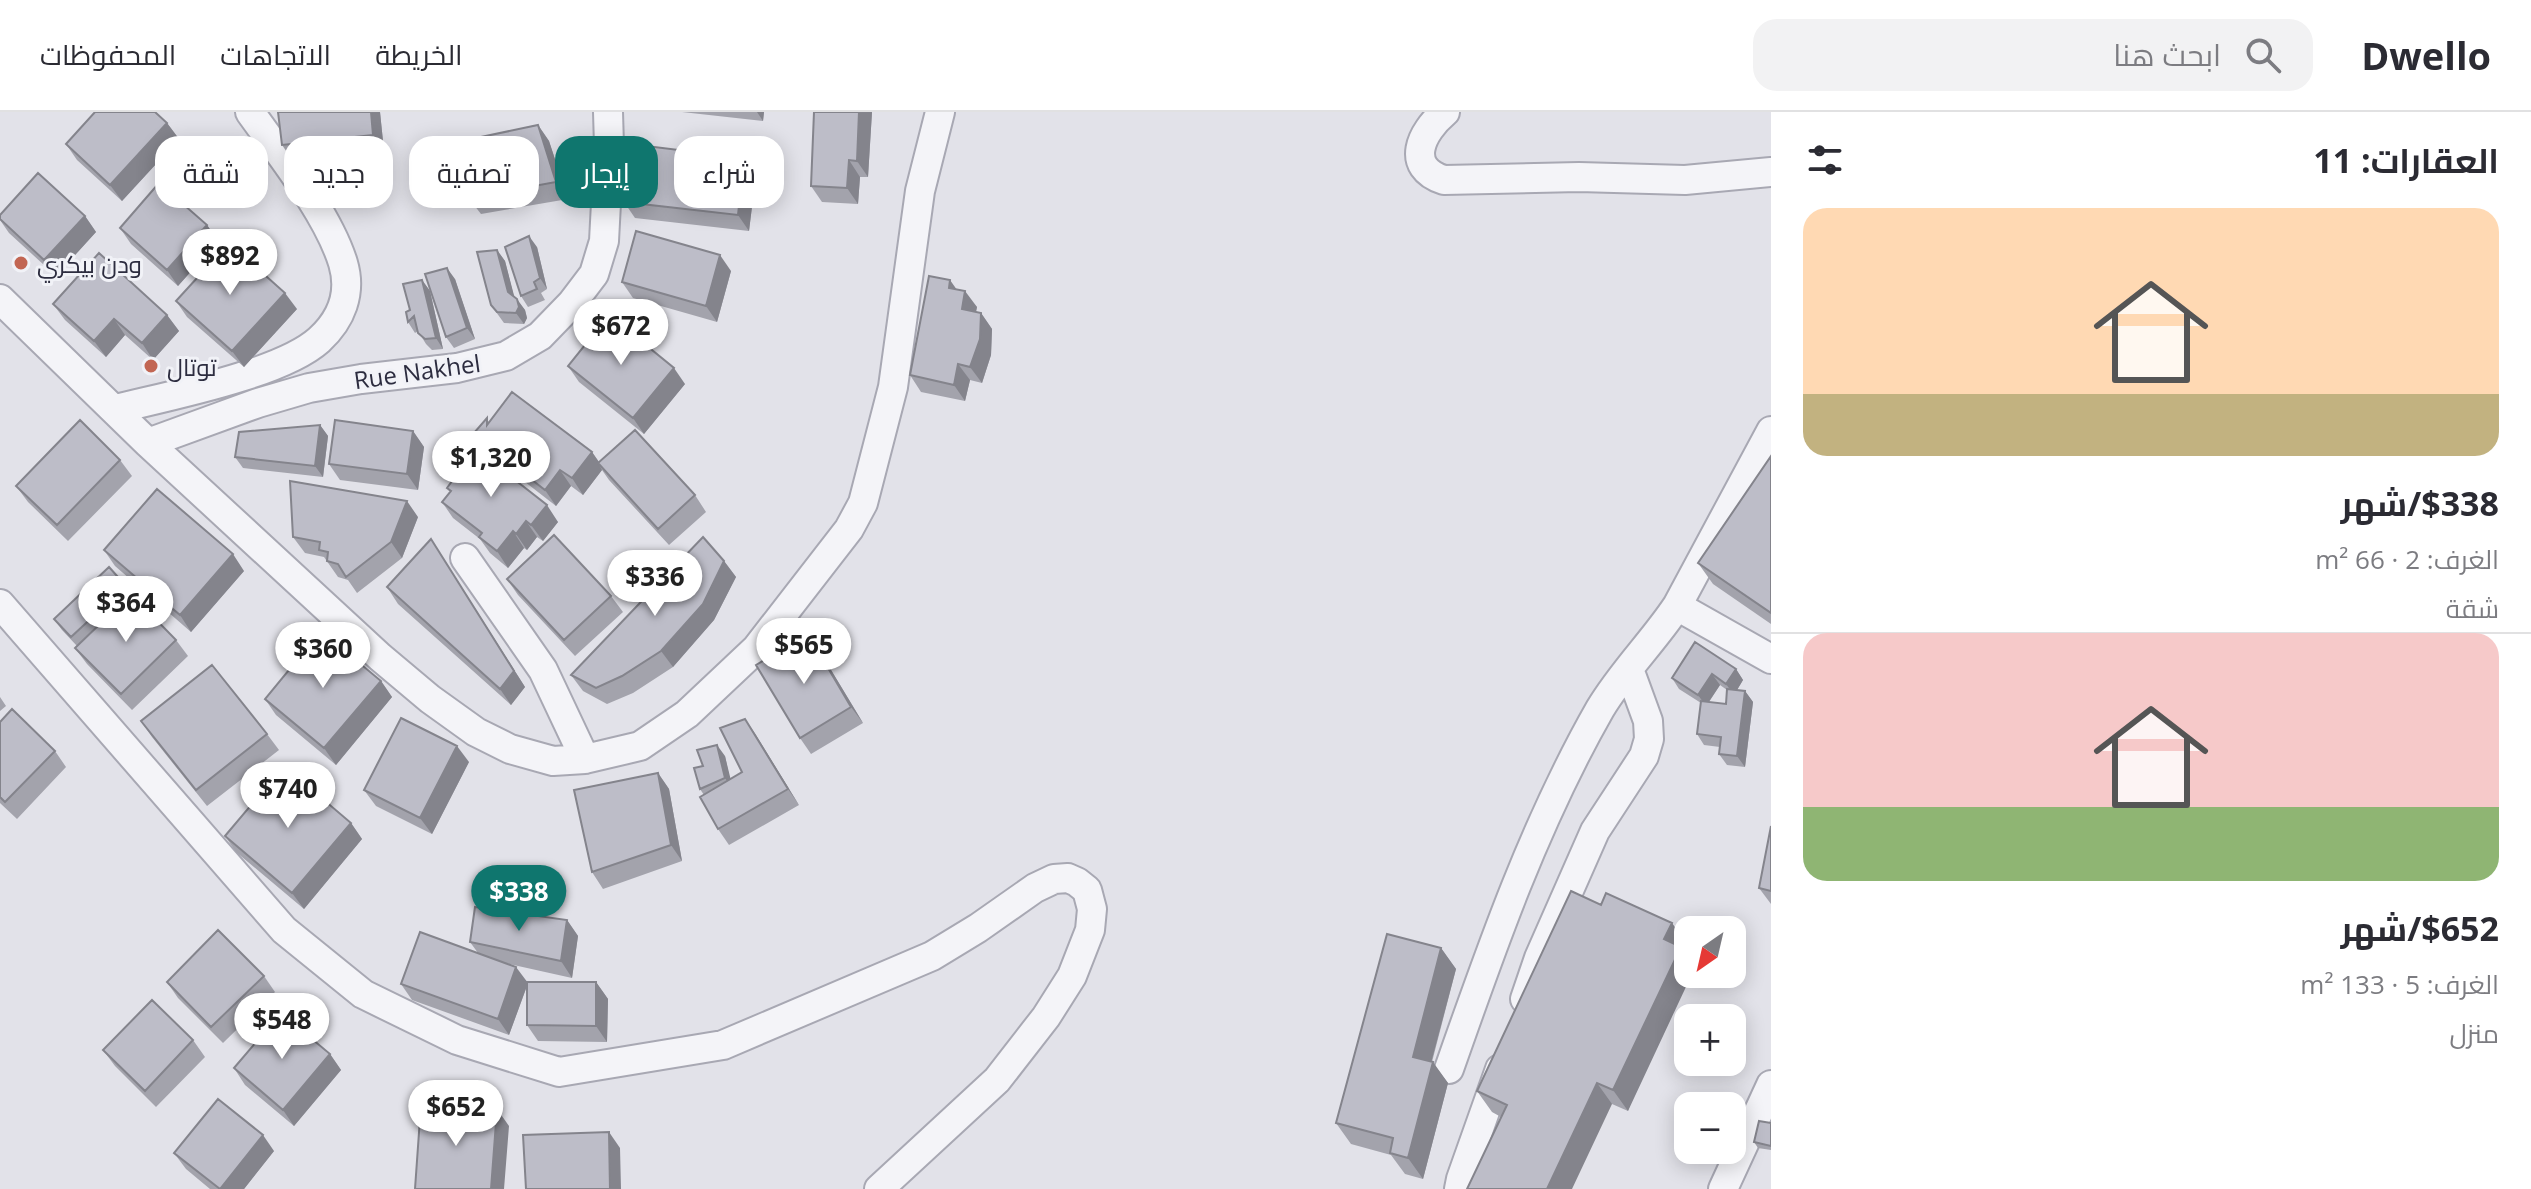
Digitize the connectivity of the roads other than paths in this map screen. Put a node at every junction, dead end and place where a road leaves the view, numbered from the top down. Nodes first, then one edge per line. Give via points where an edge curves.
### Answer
1 (250, 112) edge
2 (608, 112) edge
3 (940, 112) edge
4 (1445, 112) edge
5 (1771, 172) edge
6 (0, 299) edge
7 (116, 409) junction
8 (1771, 431) edge
9 (148, 443) junction
10 (465, 558) dead end
11 (0, 604) edge
12 (1677, 606) junction
13 (1771, 659) edge
14 (1629, 669) junction
15 (585, 759) junction
16 (1449, 1069) dead end
17 (1771, 1085) edge
18 (879, 1189) edge
19 (1459, 1189) edge
20 (1723, 1189) edge

1 - 7 street via 318,210 343,263 347,289 342,312 299,354 244,375
2 - 9 street, Rue Nakhel via 604,241 594,274 540,336 506,356 457,368 309,388
3 - 15 street via 920,191 893,387 863,503 849,529 756,649 687,714 640,746
4 - 5 street via 1425,131 1420,145 1425,168 1444,180 1685,180
6 - 7 street
7 - 9 street
8 - 12 street
9 - 15 street via 430,699 510,749 553,761
10 - 15 street via 543,670
11 - 18 street via 284,930 363,994 457,1040 559,1072 723,1045 932,956 1054,879 1077,882 1090,900 1090,930 1072,976 1046,1017 997,1080
12 - 13 street
12 - 14 street
14 - 16 street via 1601,707 1517,878
14 - 19 street via 1648,721 1644,756 1595,831 1539,958
17 - 20 street

